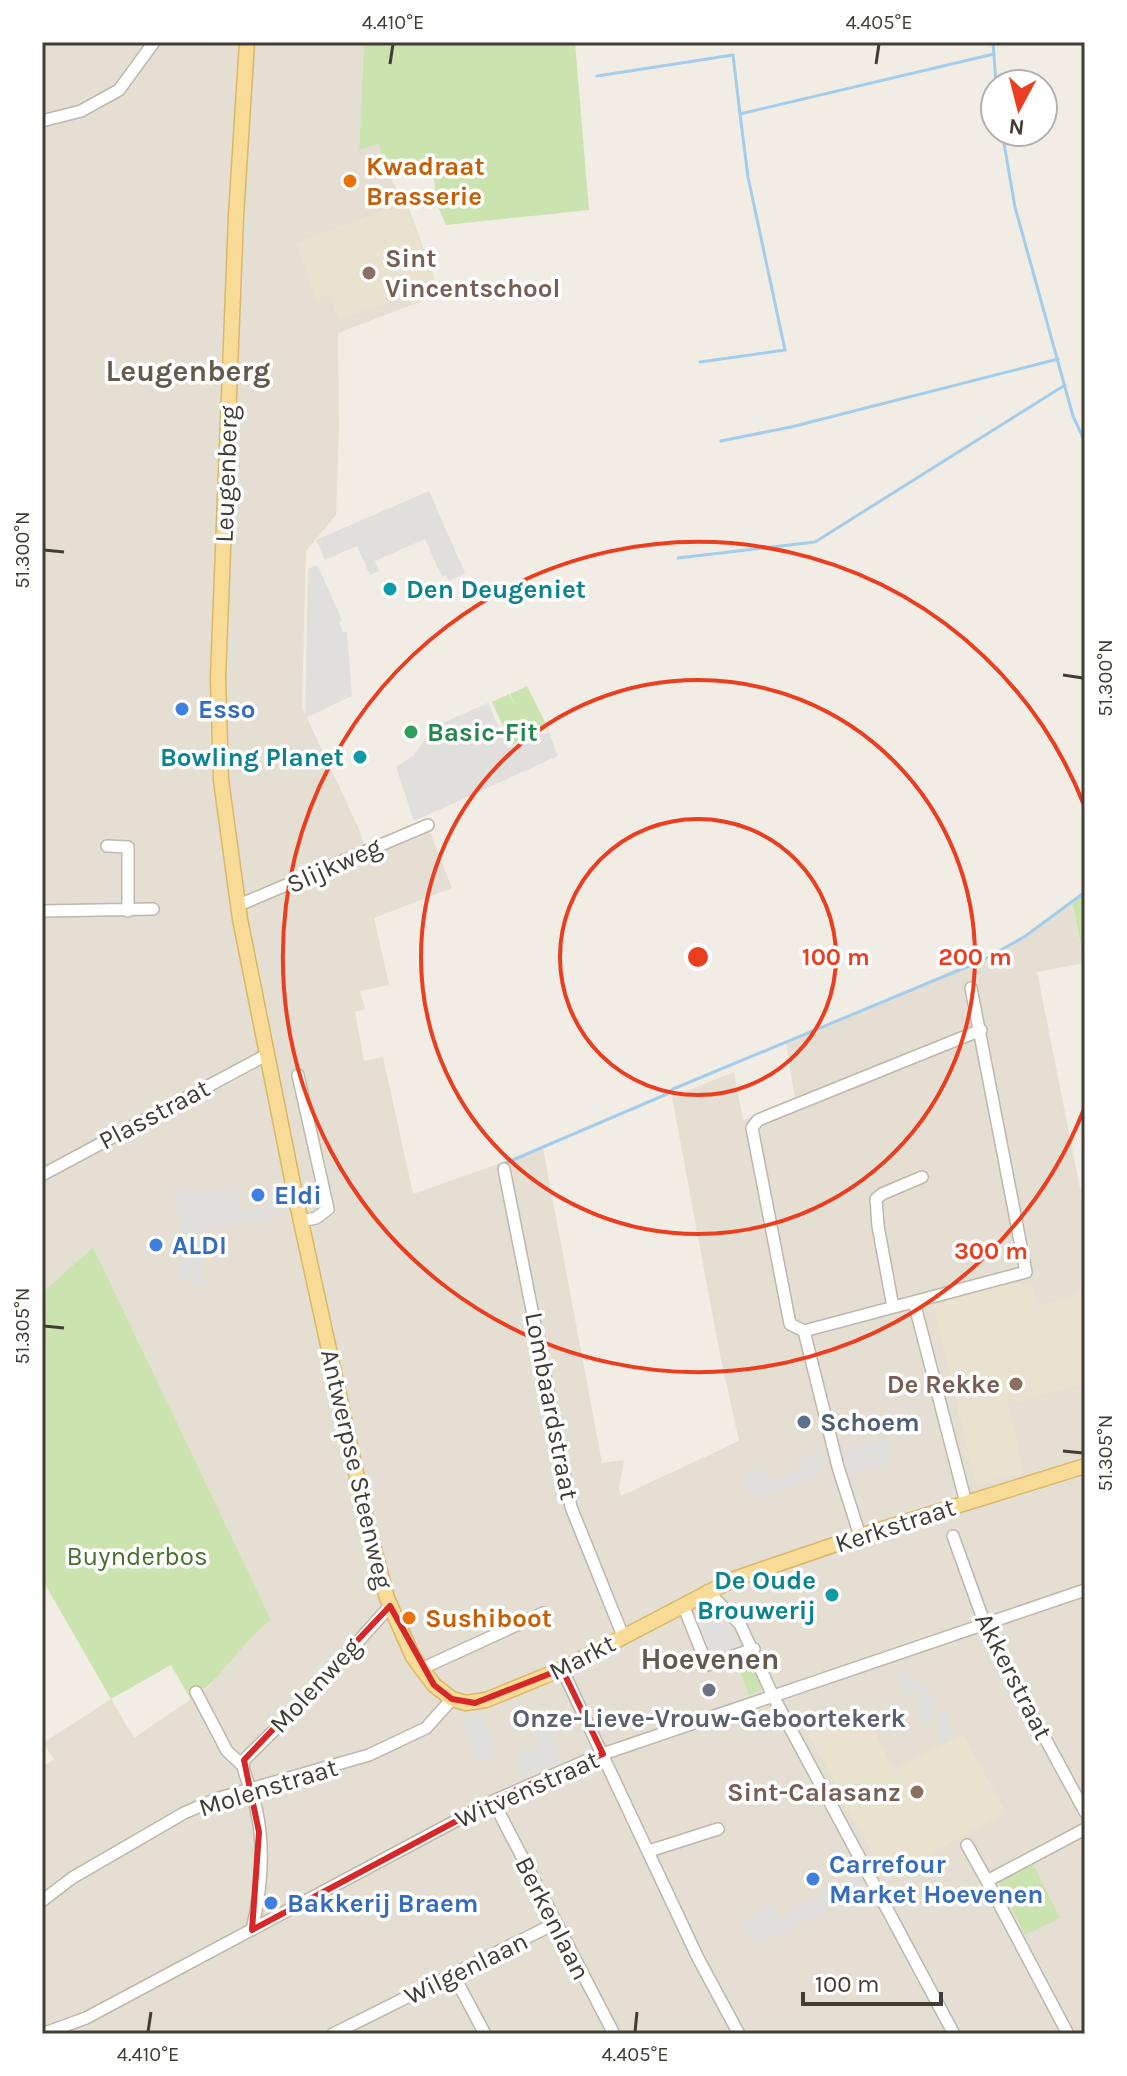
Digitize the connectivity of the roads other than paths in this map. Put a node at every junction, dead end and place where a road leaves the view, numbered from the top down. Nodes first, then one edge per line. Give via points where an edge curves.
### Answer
1 (154, 42) edge
2 (247, 42) edge
3 (42, 121) edge
4 (428, 825) dead end
5 (107, 846) dead end
6 (239, 905) junction
7 (153, 909) dead end
8 (42, 911) edge
9 (128, 911) junction
10 (971, 988) dead end
11 (981, 1030) junction
12 (268, 1054) junction
13 (298, 1075) dead end
14 (504, 1169) dead end
15 (42, 1175) edge
16 (922, 1177) dead end
17 (301, 1221) junction
18 (914, 1302) junction
19 (893, 1307) junction
20 (804, 1331) junction
21 (1085, 1466) edge
22 (966, 1503) junction
23 (860, 1536) junction
24 (953, 1536) dead end
25 (1085, 1590) edge
26 (707, 1591) junction
27 (683, 1605) junction
28 (390, 1606) junction
29 (543, 1613) dead end
30 (985, 1624) junction
31 (623, 1636) junction
32 (754, 1649) junction
33 (421, 1669) junction
34 (562, 1669) junction
35 (196, 1692) dead end
36 (773, 1696) junction
37 (452, 1699) junction
38 (603, 1754) junction
39 (243, 1766) junction
40 (250, 1788) junction
41 (493, 1801) junction
42 (1085, 1812) edge
43 (718, 1829) dead end
44 (1085, 1829) edge
45 (967, 1845) dead end
46 (649, 1851) junction
47 (987, 1881) junction
48 (42, 1901) edge
49 (556, 1923) junction
50 (252, 1930) junction
51 (453, 1974) junction
52 (42, 2034) edge
53 (333, 2034) edge
54 (485, 2034) edge
55 (614, 2034) edge
56 (739, 2034) edge
57 (954, 2034) edge
58 (1068, 2034) edge

1 - 3 street via 119,90 81,111
2 - 6 main road, Leugenberg via 218,678 221,780
4 - 6 street, Slijkweg
5 - 9 street via 128,847
6 - 12 main road, Leugenberg
7 - 9 street
8 - 9 street
10 - 11 street
11 - 18 street via 1026,1272
11 - 20 street via 754,1124 790,1324
12 - 15 street, Plasstraat
12 - 17 main road, Antwerpse Steenweg
13 - 17 street via 328,1209
14 - 31 street, Lombaardstraat via 571,1507
16 - 19 street via 876,1199
17 - 28 main road, Antwerpse Steenweg
18 - 19 street
18 - 22 street
19 - 20 street
20 - 23 street
21 - 22 main road, Kerkstraat
22 - 23 main road, Kerkstraat
23 - 26 main road, Kerkstraat
24 - 30 street, Akkerstraat
25 - 30 street, Witvenstraat
26 - 27 main road, Markt
26 - 32 street via 740,1624
27 - 31 main road, Markt
27 - 32 street via 707,1665
28 - 33 main road, Antwerpse Steenweg
28 - 39 street, Molenweg
29 - 33 street
30 - 36 street, Witvenstraat
30 - 42 street, Akkerstraat
31 - 34 main road, Markt
32 - 36 street
33 - 37 main road, Antwerpse Steenweg
34 - 37 main road, Markt via 486,1700
34 - 38 street
35 - 39 street via 227,1751
36 - 38 street, Witvenstraat
36 - 57 street
37 - 40 street, Molenstraat via 426,1728 369,1755
38 - 41 street, Witvenstraat
38 - 46 street
39 - 40 street
40 - 48 street, Molenstraat via 184,1813
40 - 50 street via 257,1813 260,1878
41 - 49 street, Berkenlaan
41 - 50 street, Witvenstraat
43 - 46 street
44 - 47 street
45 - 47 street
46 - 56 street
47 - 58 street
49 - 51 street, Wilgenlaan
49 - 55 street, Berkenlaan
50 - 52 street, Witvenstraat via 86,2018
51 - 53 street, Wilgenlaan
51 - 54 street

